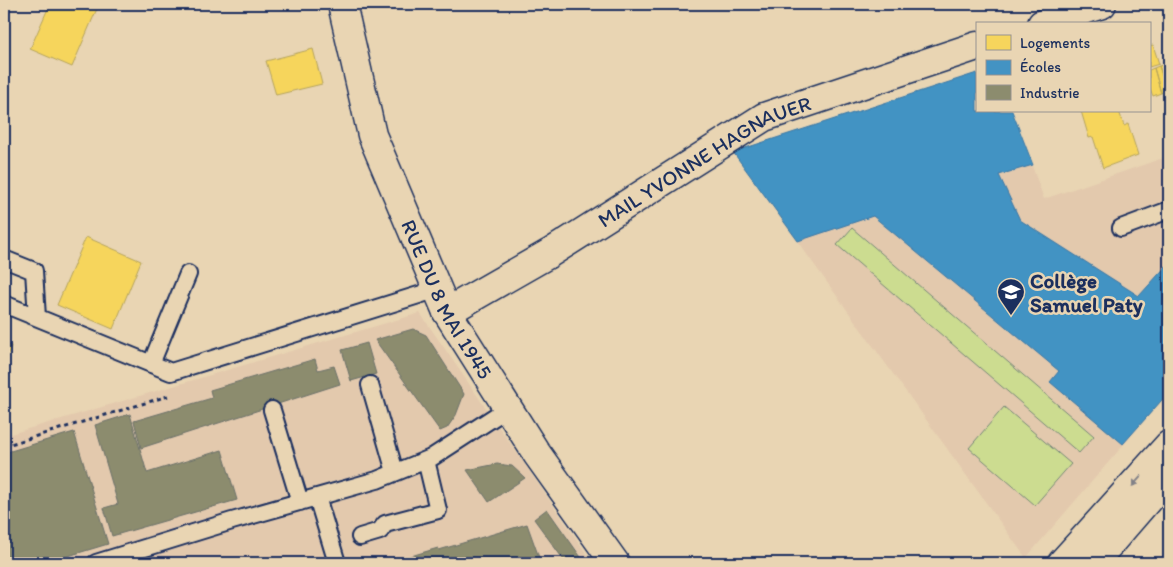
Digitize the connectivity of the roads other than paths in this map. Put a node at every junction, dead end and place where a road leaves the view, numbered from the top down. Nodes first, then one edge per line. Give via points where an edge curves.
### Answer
1 (342, 4) edge
2 (1102, 4) edge
3 (1048, 22) edge
4 (976, 46) edge
5 (1169, 210) edge
6 (1121, 228) dead end
7 (4, 259) edge
8 (188, 274) dead end
9 (442, 301) junction
10 (4, 304) edge
11 (37, 317) junction
12 (151, 364) junction
13 (370, 385) dead end
14 (508, 408) junction
15 (272, 410) dead end
16 (1169, 445) edge
17 (426, 460) junction
18 (395, 472) junction
19 (1169, 475) edge
20 (317, 497) junction
21 (300, 502) junction
22 (360, 537) dead end
23 (143, 556) edge
24 (96, 563) edge
25 (336, 563) edge
26 (615, 563) edge
27 (1062, 563) edge
28 (1093, 563) edge

1 - 9 street, RUE DU 8 MAI 1945 via 372,135
2 - 3 street
4 - 9 street, MAIL YVONNE HAGNAUER via 764,117 550,252
5 - 6 lane
7 - 11 lane via 34,271
8 - 12 lane
9 - 12 lane via 171,372
9 - 14 street, RUE DU 8 MAI 1945
10 - 11 lane
11 - 12 lane
13 - 18 lane
14 - 17 lane
14 - 26 street, RUE DU 8 MAI 1945
15 - 21 lane
16 -> 27 street
17 - 18 lane
17 - 22 lane via 438,510 385,524 380,530
18 - 20 lane
19 - 28 street
20 - 21 lane
20 - 25 lane
21 - 23 lane
23 - 24 lane

